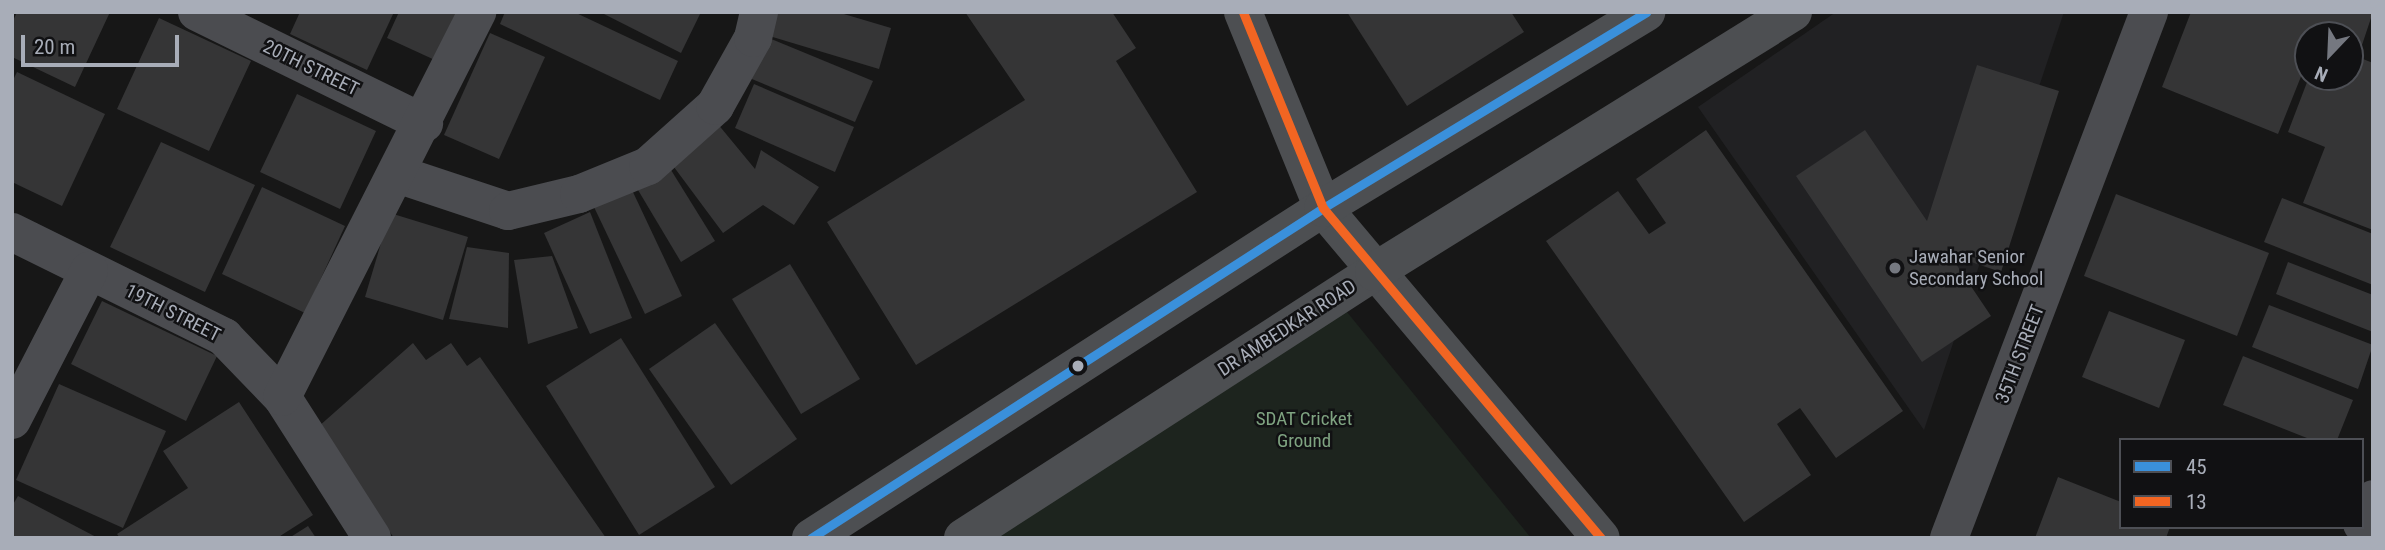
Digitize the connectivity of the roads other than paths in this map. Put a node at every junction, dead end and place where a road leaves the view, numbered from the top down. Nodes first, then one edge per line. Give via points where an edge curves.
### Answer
1 (197, 12) edge
2 (477, 12) edge
3 (759, 12) edge
4 (1243, 12) edge
5 (1646, 12) edge
6 (1793, 12) edge
7 (2150, 12) edge
8 (424, 123) junction
9 (397, 174) junction
10 (1323, 208) junction
11 (12, 232) edge
12 (89, 271) junction
13 (1374, 272) junction
14 (282, 397) junction
15 (12, 420) edge
16 (2373, 499) edge
17 (2364, 521) edge
18 (372, 538) edge
19 (811, 538) edge
20 (963, 538) edge
21 (1601, 538) edge
22 (1950, 538) edge

1 - 8 street, 20TH STREET
2 - 8 street
3 - 9 street via 753,38 715,106 648,166 579,194 508,211
4 - 10 main road
5 - 10 main road
6 - 13 main road, DR AMBEDKAR ROAD
7 - 22 street, 35TH STREET
8 - 9 street
9 - 14 street
10 - 13 main road
10 - 19 main road
11 - 12 street, 19TH STREET
12 - 14 street, 19TH STREET via 224,337
12 - 15 street
13 - 20 main road, DR AMBEDKAR ROAD
13 - 21 main road
14 - 18 street, 19TH STREET
16 - 17 street

